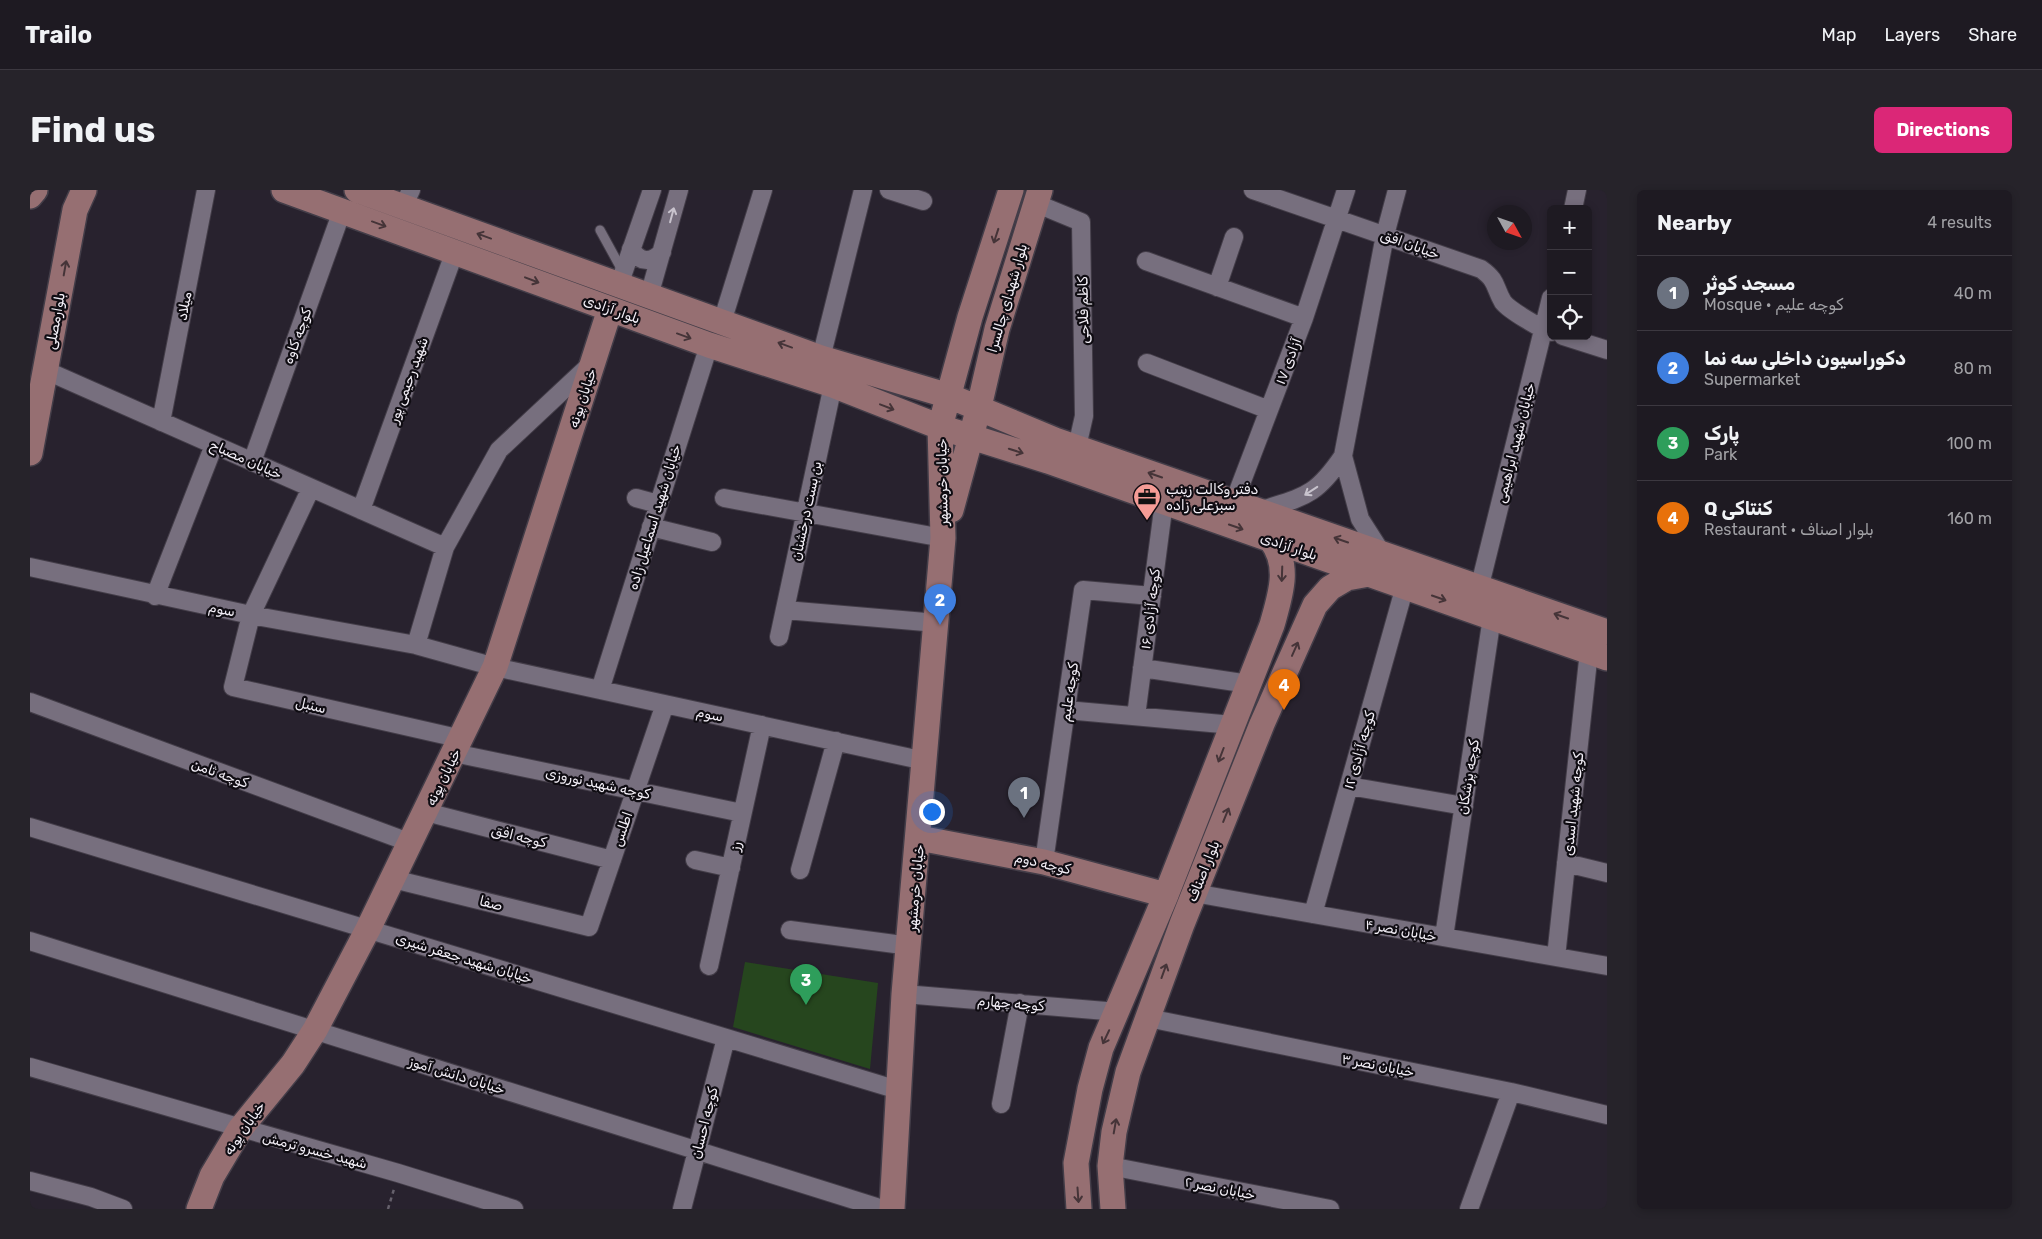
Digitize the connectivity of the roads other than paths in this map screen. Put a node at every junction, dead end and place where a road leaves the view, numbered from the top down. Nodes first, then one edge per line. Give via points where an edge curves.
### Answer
1 (35, 190) edge
2 (206, 190) edge
3 (284, 190) edge
4 (358, 190) edge
5 (652, 190) edge
6 (679, 190) edge
7 (763, 190) edge
8 (862, 190) edge
9 (889, 190) edge
10 (1011, 190) edge
11 (1346, 190) edge
12 (1397, 190) edge
13 (1577, 190) edge
14 (1258, 191) edge
15 (30, 196) edge
16 (75, 197) edge
17 (1037, 197) edge
18 (407, 198) edge
19 (922, 201) dead end
20 (1574, 205) edge
21 (342, 211) junction
22 (1336, 218) junction
23 (600, 230) dead end
24 (1386, 235) junction
25 (1234, 237) dead end
26 (631, 249) junction
27 (455, 251) junction
28 (662, 252) junction
29 (1146, 261) dead end
30 (621, 278) junction
31 (1217, 287) junction
32 (649, 296) junction
33 (610, 309) junction
34 (970, 317) junction
35 (1304, 318) junction
36 (722, 322) junction
37 (997, 329) junction
38 (42, 331) edge
39 (1547, 331) edge
40 (1576, 340) edge
41 (709, 345) junction
42 (1607, 350) edge
43 (821, 358) junction
44 (594, 361) junction
45 (1147, 363) dead end
46 (863, 370) junction
47 (47, 371) junction
48 (833, 385) junction
49 (856, 395) junction
50 (949, 396) junction
51 (979, 407) junction
52 (1269, 410) junction
53 (161, 422) junction
54 (940, 427) junction
55 (970, 436) junction
56 (214, 445) junction
57 (1060, 449) junction
58 (30, 453) edge
59 (1343, 456) junction
60 (252, 462) junction
61 (311, 488) junction
62 (636, 498) dead end
63 (724, 498) dead end
64 (1164, 502) junction
65 (1234, 502) junction
66 (658, 504) junction
67 (361, 510) junction
68 (1259, 511) junction
69 (806, 514) junction
70 (652, 527) junction
71 (943, 538) junction
72 (1271, 540) junction
73 (712, 542) dead end
74 (445, 547) junction
75 (1376, 564) junction
76 (30, 567) edge
77 (1405, 586) junction
78 (1479, 588) junction
79 (155, 596) junction
80 (1152, 596) junction
81 (785, 610) junction
82 (1276, 612) junction
83 (251, 615) junction
84 (1492, 617) junction
85 (937, 623) junction
86 (1307, 623) junction
87 (1607, 632) edge
88 (779, 637) dead end
89 (416, 645) junction
90 (1598, 654) edge
91 (495, 667) junction
92 (1142, 668) junction
93 (1249, 684) junction
94 (600, 690) junction
95 (30, 702) edge
96 (665, 704) junction
97 (1066, 710) junction
98 (1136, 716) junction
99 (762, 725) junction
100 (1233, 725) junction
101 (836, 741) junction
102 (458, 746) junction
103 (925, 761) junction
104 (1349, 786) junction
105 (635, 791) junction
106 (1464, 806) junction
107 (426, 812) junction
108 (742, 813) junction
109 (30, 827) edge
110 (919, 838) junction
111 (411, 843) junction
112 (612, 860) junction
113 (695, 860) dead end
114 (1044, 862) junction
115 (1566, 863) junction
116 (730, 868) junction
117 (800, 870) dead end
118 (1607, 873) edge
119 (393, 879) junction
120 (1194, 893) junction
121 (1166, 895) junction
122 (1313, 914) junction
123 (589, 927) joint
124 (368, 929) junction
125 (790, 930) dead end
126 (1444, 937) junction
127 (30, 942) edge
128 (910, 946) junction
129 (1556, 957) junction
130 (709, 966) dead end
131 (1607, 966) edge
132 (904, 994) junction
133 (1020, 1003) junction
134 (1118, 1012) junction
135 (1148, 1018) junction
136 (315, 1030) junction
137 (726, 1038) junction
138 (30, 1067) edge
139 (898, 1090) junction
140 (1511, 1092) junction
141 (1001, 1104) dead end
142 (1607, 1114) edge
143 (240, 1129) junction
144 (697, 1151) junction
145 (1110, 1166) junction
146 (30, 1181) edge
147 (481, 1204) edge
148 (123, 1209) edge
149 (198, 1209) edge
150 (514, 1209) edge
151 (682, 1209) edge
152 (883, 1209) edge
153 (892, 1209) edge
154 (1079, 1209) edge
155 (1113, 1209) edge
156 (1330, 1209) edge
157 (1469, 1209) edge

1 - 15 main road
2 - 53 street, میلاد
3 - 21 main road, بلوار آزادی
4 - 18 main road, بلوار آزادی
5 - 26 street
28 -> 6 street
7 - 36 street
8 - 43 street
9 - 19 street
10 -> 34 main road, بلوار شهدای چالسرا
11 - 22 street, آزادی ۱۷
12 - 24 street
13 - 20 street
14 - 22 street, خیابان افق
38 -> 16 main road, بلوارمصلی
17 - 37 main road, بلوار شهدای چالسرا
17 - 57 street, کاظم فلاحی via 1082,222 1084,416
30 -> 18 main road, بلوار آزادی
21 -> 27 main road, بلوار آزادی
21 - 60 street, کوچه کاوه
22 - 24 street, خیابان افق
22 - 35 street, آزادی ۱۷
23 - 30 lane
24 - 39 street, خیابان افق via 1481,269 1490,276 1504,302
24 - 59 street
25 - 31 street
26 - 28 street via 640,259 647,260
26 - 30 street
27 -> 33 main road, بلوار آزادی
27 - 67 street, شهید رحیمی پور
28 - 32 street
29 - 31 street
30 - 32 main road, بلوار آزادی
31 - 35 street
32 - 36 main road, بلوار آزادی
33 -> 41 main road, بلوار آزادی
33 - 44 main road, خیابان پونه
34 - 37 main road via 980,331 987,333
34 - 50 main road, بلوار شهدای چالسرا
35 - 52 street, آزادی ۱۷
43 -> 36 main road, بلوار آزادی
37 - 51 main road, بلوار شهدای چالسرا
38 - 47 main road, بلوارمصلی
39 - 78 street, خیابان شهید ابراهیمی
40 - 42 street
41 - 48 main road, بلوار آزادی
41 - 66 street, خیابان شهید اسماعیل زاده
43 - 46 main road, بلوار آزادی
44 - 74 street via 499,450
44 - 91 main road, خیابان پونه
45 - 52 street
46 - 49 main road via 868,377 868,386 864,393
46 - 50 main road, بلوار آزادی
47 - 53 street, خیابان مصباح
47 - 58 main road, بلوارمصلی
48 - 49 main road, بلوار آزادی
48 - 69 street, بن بست درخشنان
49 -> 54 main road, بلوار آزادی
50 - 51 main road, بلوار آزادی
50 - 54 main road, خیابان خرمشهر
51 - 55 main road, بلوار شهدای چالسرا
51 - 57 main road, بلوار آزادی
52 - 65 street, آزادی ۱۷
53 - 56 street, خیابان مصباح
54 - 55 main road, بلوار آزادی
54 - 71 main road, خیابان خرمشهر
55 -> 57 main road, بلوار آزادی
55 - 71 main road, خیابان خرمشهر
56 - 60 street, خیابان مصباح
56 - 79 street
57 - 64 main road, بلوار آزادی
65 -> 57 main road, بلوار آزادی
59 -> 68 street via 1326,481 1309,494
59 - 75 street
60 - 61 street, خیابان مصباح
61 - 67 street, خیابان مصباح
61 - 83 street
62 - 66 street
63 - 69 street
64 -> 72 main road, بلوار آزادی
64 - 80 street, کوچه آزادی ۱۶
65 - 68 main road, بلوار آزادی
66 - 70 street, خیابان شهید اسماعیل زاده
67 - 74 street, خیابان مصباح
75 -> 68 main road, بلوار آزادی
69 - 71 street
69 - 81 street, بن بست درخشنان
70 - 73 street
70 - 94 street, خیابان شهید اسماعیل زاده
71 - 85 main road, خیابان خرمشهر
72 - 75 main road, بلوار آزادی
72 -> 82 main road, بلوار اصناف via 1283,567
74 - 89 street
75 - 77 main road, بلوار آزادی
75 - 78 main road, بلوار آزادی
75 - 86 main road, بلوار اصناف via 1330,588 1315,605
76 - 79 street, سوم
77 -> 84 main road, بلوار آزادی
77 - 104 street, کوچه آزادی ۱۲
87 -> 78 main road, بلوار آزادی
79 - 83 street, سوم
80 - 92 street, کوچه آزادی ۱۶
80 - 97 street, کوچه علیم via 1083,590
81 - 85 street
81 - 88 street, بن بست درخشنان
82 - 86 main road via 1284,606 1296,607 1305,614
82 - 93 main road, بلوار اصناف
83 - 89 street, سوم
83 - 102 street, سنبل via 233,688
84 - 90 main road, بلوار آزادی
84 - 106 street, کوچه پزشکان
85 - 103 main road, خیابان خرمشهر
120 -> 86 main road, بلوار اصناف via 1262,724
89 - 91 street, سوم
90 - 115 street, کوچه شهید اسدی
91 - 94 street, سوم
91 - 102 main road, خیابان پونه
92 - 93 street
92 - 98 street, کوچه آزادی ۱۶
93 - 100 main road, بلوار اصناف
94 - 96 street, سوم
95 - 111 street, کوچه ثامن
96 - 99 street, سوم
96 - 105 street, اطلس
97 - 98 street
97 - 114 street, کوچه علیم
98 - 100 street
99 - 101 street, سوم
99 - 108 street, رز
100 -> 121 main road, بلوار اصناف
101 - 103 street, سوم
101 - 117 street
102 - 105 street, کوچه شهید نوروزی
102 - 107 main road, خیابان پونه
103 - 110 main road, خیابان خرمشهر
104 - 106 street
104 - 122 street, کوچه آزادی ۱۲
105 - 108 street, کوچه شهید نوروزی
105 - 112 street, اطلس
106 - 126 street, کوچه پزشکان
107 - 111 main road, خیابان پونه
107 - 112 street, کوچه افق
108 - 116 street, رز
109 - 124 street, خیابان شهید جعفر شیری
110 - 114 main road, کوچه دوم
110 - 128 main road, خیابان خرمشهر
111 - 119 main road, خیابان پونه
112 - 123 street, اطلس
113 - 116 street
114 - 121 main road, کوچه دوم
115 - 118 street
115 - 129 street, کوچه شهید اسدی
116 - 130 street, رز
119 - 123 street, صفا
119 - 124 main road, خیابان پونه
120 - 122 street, خیابان نصر ۴
135 -> 120 main road, بلوار اصناف
121 - 134 main road, بلوار اصناف
122 - 126 street, خیابان نصر ۴
124 - 136 main road, خیابان پونه
124 - 137 street, خیابان شهید جعفر شیری
125 - 128 street
126 - 129 street, خیابان نصر ۴
127 - 136 street, خیابان دانش آموز
128 - 132 main road, خیابان خرمشهر
129 - 131 street, خیابان نصر ۴
132 - 133 street, کوچه چهارم
132 - 139 main road, خیابان خرمشهر
133 - 134 street, کوچه چهارم
133 - 141 street
134 -> 154 main road, بلوار اصناف via 1101,1048 1090,1089 1076,1163
135 - 140 street, خیابان نصر ۳
145 -> 135 main road, بلوار اصناف via 1119,1103
136 - 143 main road, خیابان پونه via 293,1064
136 - 144 street, خیابان دانش آموز
137 - 139 street, خیابان شهید جعفر شیری
137 - 144 street, کوچه احسان
138 - 143 street, شهید خسرو ترمش
139 - 153 main road, خیابان خرمشهر
140 - 142 street, خیابان نصر ۳
140 - 157 street
143 - 147 street, شهید خسرو ترمش via 398,1173
143 - 149 main road, خیابان پونه via 212,1176
144 - 151 street, کوچه احسان
144 - 152 street, خیابان دانش آموز
145 - 155 main road, بلوار اصناف
145 - 156 street, خیابان نصر ۲
146 - 148 street
147 - 150 street, شهید خسرو ترمش

